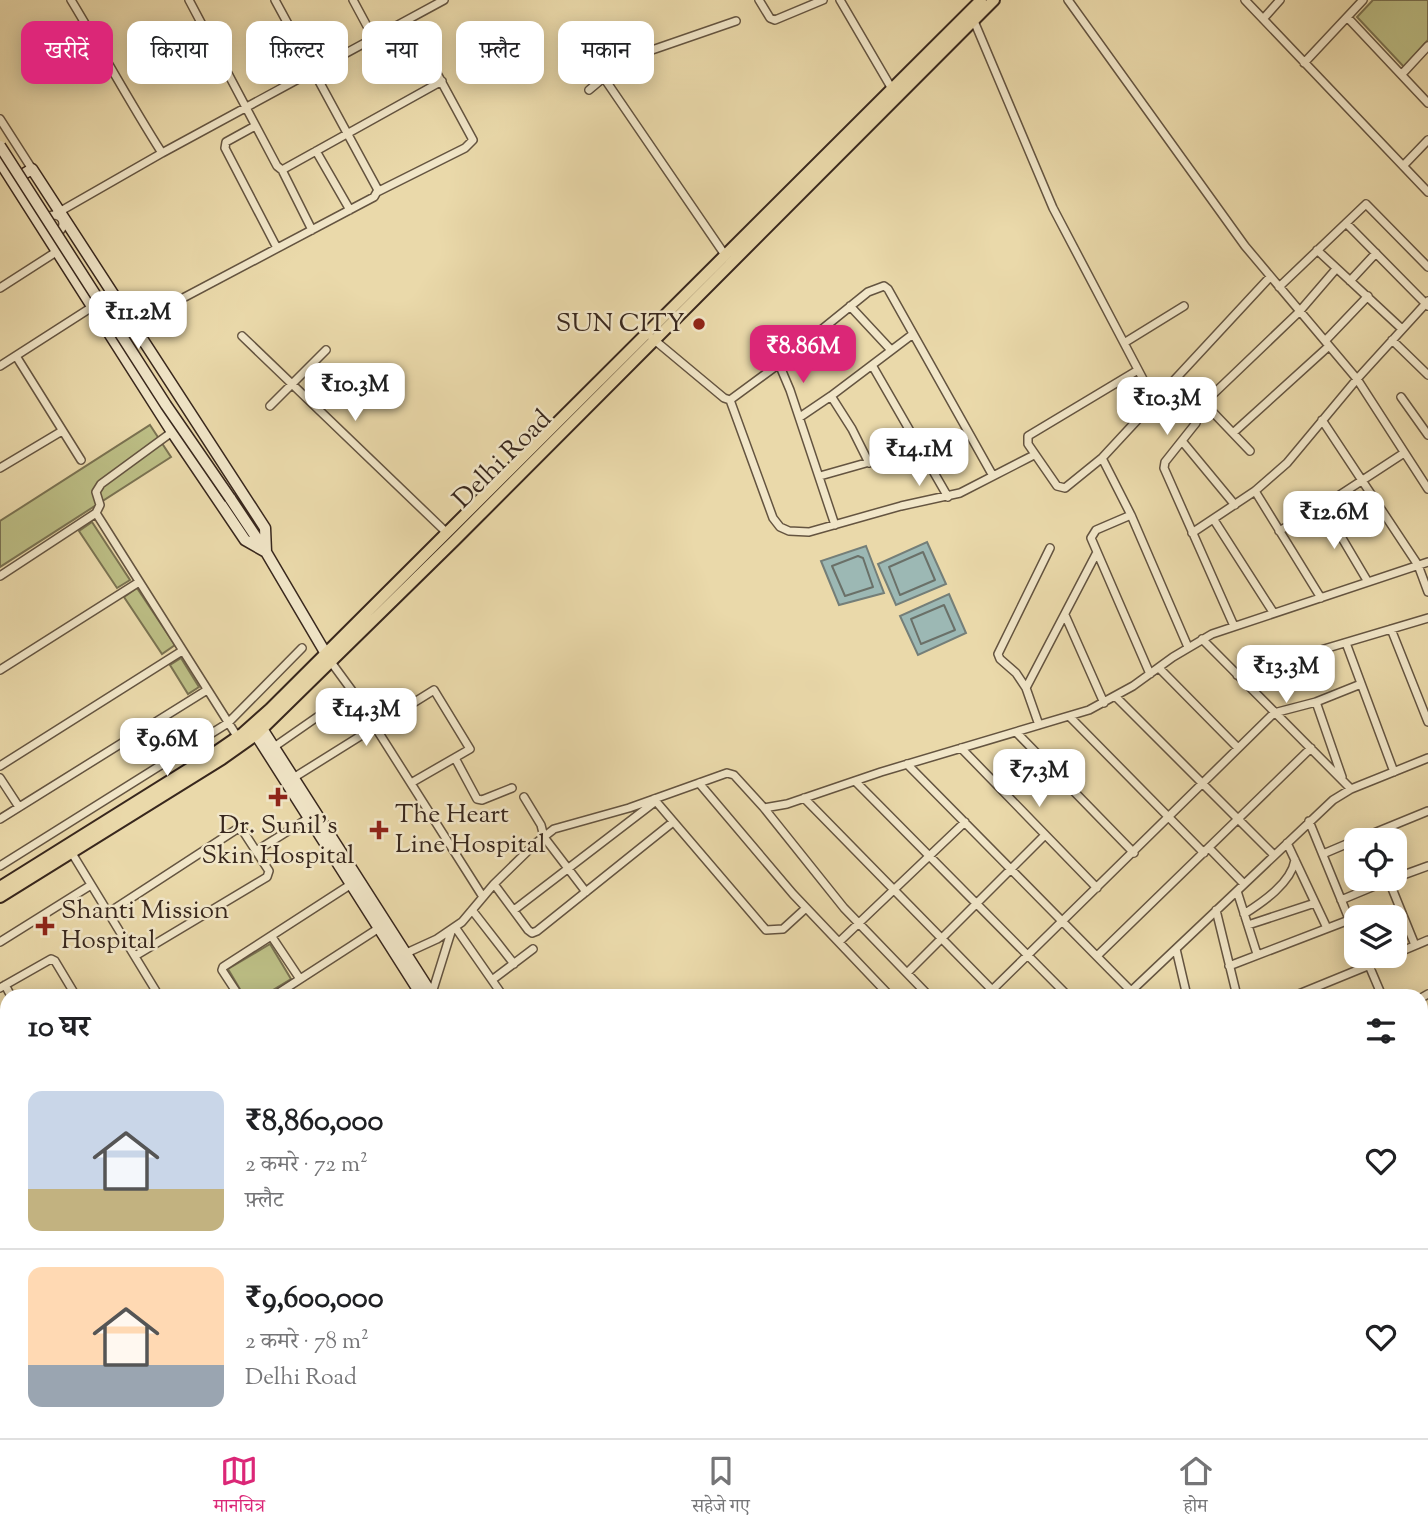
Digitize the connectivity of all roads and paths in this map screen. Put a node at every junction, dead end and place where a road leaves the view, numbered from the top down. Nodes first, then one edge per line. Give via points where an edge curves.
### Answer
1 (71, 0) edge
2 (189, 0) edge
3 (275, 0) edge
4 (353, 0) edge
5 (444, 0) edge
6 (760, 0) edge
7 (823, 0) edge
8 (839, 0) edge
9 (981, 0) edge
10 (994, 0) edge
11 (1068, 0) edge
12 (1245, 0) edge
13 (1280, 0) edge
14 (1363, 0) edge
15 (1348, 18) junction
16 (1263, 19) junction
17 (408, 20) edge
18 (286, 21) edge
19 (364, 21) edge
20 (736, 21) dead end
21 (974, 21) junction
22 (1428, 46) edge
23 (654, 48) edge
24 (1304, 63) junction
25 (1402, 74) junction
26 (442, 81) edge
27 (291, 84) edge
28 (320, 84) edge
29 (437, 84) edge
30 (596, 84) edge
31 (608, 84) edge
32 (892, 89) junction
33 (589, 90) dead end
34 (1428, 103) edge
35 (247, 107) junction
36 (0, 119) edge
37 (255, 126) junction
38 (347, 133) junction
39 (1428, 140) edge
40 (0, 146) edge
41 (316, 151) junction
42 (162, 153) junction
43 (0, 162) edge
44 (1403, 166) junction
45 (32, 169) junction
46 (282, 170) junction
47 (12, 181) junction
48 (377, 192) junction
49 (1428, 192) edge
50 (350, 210) junction
51 (55, 213) junction
52 (1346, 223) junction
53 (312, 230) junction
54 (50, 235) junction
55 (277, 248) junction
56 (1317, 250) junction
57 (56, 252) junction
58 (1376, 254) junction
59 (725, 255) junction
60 (1428, 267) edge
61 (1336, 269) junction
62 (1270, 276) junction
63 (1350, 281) junction
64 (1279, 287) junction
65 (0, 288) edge
66 (1368, 296) junction
67 (1427, 304) edge
68 (850, 306) junction
69 (1184, 306) dead end
70 (92, 307) junction
71 (1299, 312) junction
72 (132, 325) junction
73 (1402, 329) junction
74 (913, 334) junction
75 (242, 336) dead end
76 (650, 337) junction
77 (1392, 340) junction
78 (1124, 343) junction
79 (1327, 343) junction
80 (326, 350) dead end
81 (891, 350) junction
82 (16, 356) junction
83 (779, 364) junction
84 (872, 365) junction
85 (0, 366) edge
86 (1138, 370) junction
87 (1428, 375) edge
88 (1357, 379) junction
89 (293, 383) junction
90 (831, 396) junction
91 (1401, 397) dead end
92 (730, 400) junction
93 (1154, 400) junction
94 (270, 406) dead end
95 (800, 417) junction
96 (1322, 419) junction
97 (1196, 423) dead end
98 (62, 430) junction
99 (172, 432) junction
100 (1233, 433) junction
101 (1428, 435) edge
102 (1182, 441) junction
103 (919, 448) junction
104 (1250, 451) dead end
105 (1404, 453) junction
106 (1034, 455) junction
107 (1102, 458) junction
108 (81, 460) dead end
109 (869, 463) junction
110 (0, 468) edge
111 (993, 476) junction
112 (820, 477) junction
113 (1363, 479) junction
114 (1428, 489) edge
115 (1255, 491) junction
116 (947, 497) junction
117 (1235, 505) junction
118 (1323, 506) junction
119 (96, 513) junction
120 (1131, 515) junction
121 (1214, 520) junction
122 (835, 525) junction
123 (1279, 531) junction
124 (447, 533) junction
125 (1192, 533) junction
126 (1050, 548) dead end
127 (266, 552) junction
128 (1096, 554) junction
129 (1428, 562) edge
130 (1418, 565) junction
131 (0, 576) edge
132 (139, 582) junction
133 (1368, 582) junction
134 (1428, 592) edge
135 (1321, 598) junction
136 (1273, 612) junction
137 (1065, 615) junction
138 (1428, 618) edge
139 (1234, 626) junction
140 (1391, 629) junction
141 (1202, 639) junction
142 (1346, 643) junction
143 (1188, 647) junction
144 (302, 648) dead end
145 (183, 651) junction
146 (328, 658) junction
147 (1159, 668) junction
148 (0, 670) edge
149 (1150, 674) junction
150 (1237, 675) junction
151 (1361, 684) junction
152 (1026, 688) junction
153 (207, 690) junction
154 (353, 692) junction
155 (1116, 697) junction
156 (1316, 702) junction
157 (1104, 704) junction
158 (1274, 713) junction
159 (1070, 717) junction
160 (1428, 722) edge
161 (228, 723) junction
162 (1039, 725) junction
163 (375, 726) junction
164 (256, 728) junction
165 (1016, 732) junction
166 (240, 741) junction
167 (274, 747) junction
168 (961, 748) junction
169 (1238, 748) junction
170 (1311, 748) junction
171 (455, 758) junction
172 (1428, 758) edge
173 (907, 764) junction
174 (0, 766) edge
175 (1394, 772) junction
176 (0, 778) edge
177 (290, 779) junction
178 (855, 781) junction
179 (1344, 781) junction
180 (1202, 782) junction
181 (411, 783) junction
182 (699, 783) junction
183 (512, 788) dead end
184 (1351, 789) junction
185 (524, 797) dead end
186 (804, 798) junction
187 (655, 800) junction
188 (19, 807) junction
189 (764, 808) junction
190 (1428, 811) edge
191 (313, 816) junction
192 (1168, 817) junction
193 (0, 819) edge
194 (1239, 819) junction
195 (1309, 821) junction
196 (673, 822) junction
197 (965, 822) junction
198 (1386, 828) edge
199 (1045, 835) junction
200 (544, 837) junction
201 (1287, 843) junction
202 (1344, 845) edge
203 (69, 848) junction
204 (1206, 850) junction
205 (256, 851) junction
206 (1133, 853) junction
207 (1322, 854) junction
208 (1274, 855) junction
209 (929, 856) junction
210 (1296, 859) junction
211 (0, 866) edge
212 (1428, 866) edge
213 (569, 869) junction
214 (1011, 869) junction
215 (1407, 874) edge
216 (355, 881) junction
217 (494, 884) junction
218 (1244, 884) junction
219 (91, 885) junction
220 (0, 887) edge
221 (1097, 888) junction
222 (894, 890) junction
223 (1237, 891) junction
224 (1363, 891) edge
225 (1397, 891) edge
226 (586, 892) junction
227 (0, 897) edge
228 (483, 897) junction
229 (1341, 900) junction
230 (1315, 903) junction
231 (977, 904) junction
232 (806, 908) junction
233 (1344, 908) edge
234 (472, 910) junction
235 (514, 910) junction
236 (1216, 911) junction
237 (108, 914) junction
238 (1244, 914) junction
239 (1063, 922) junction
240 (1344, 922) edge
241 (859, 923) junction
242 (1248, 925) junction
243 (379, 928) junction
244 (453, 928) junction
245 (1327, 928) junction
246 (272, 937) junction
247 (942, 939) junction
248 (1428, 940) edge
249 (0, 942) edge
250 (839, 942) junction
251 (1415, 945) junction
252 (533, 949) dead end
253 (1176, 949) junction
254 (1407, 949) edge
255 (1257, 954) junction
256 (402, 955) junction
257 (1028, 955) junction
258 (135, 956) junction
259 (1097, 956) junction
260 (514, 964) junction
261 (1230, 966) junction
262 (1362, 968) edge
263 (1370, 968) edge
264 (907, 973) junction
265 (300, 979) junction
266 (492, 980) junction
267 (2, 986) edge
268 (72, 989) edge
269 (155, 989) edge
270 (235, 989) edge
271 (285, 989) edge
272 (425, 989) edge
273 (431, 989) edge
274 (498, 989) edge
275 (883, 989) edge
276 (922, 989) edge
277 (987, 989) edge
278 (997, 989) edge
279 (1061, 989) edge
280 (1126, 989) edge
281 (1135, 989) edge
282 (1185, 989) edge
283 (1235, 989) edge
284 (1311, 989) edge
285 (1379, 989) edge

1 - 42 street
2 - 35 street
3 - 18 street
4 - 19 street
5 - 17 street
6 - 7 street via 775,20
8 - 32 street
9 - 32 main road, Delhi Road
10 - 21 main road, Delhi Road
11 - 62 street
12 - 16 street
13 - 16 street
14 - 15 street
15 - 24 street
15 - 25 street
16 - 24 street
20 - 23 street
21 - 76 main road, Delhi Road
21 - 78 street via 1053,208
22 - 25 street
24 - 44 street
25 - 34 street
26 - 48 street via 473,140
27 - 35 street
28 - 38 street
29 - 38 street
30 - 33 street
31 - 59 street
32 - 59 main road, Delhi Road
35 - 37 street
35 - 42 street
36 - 45 street
37 - 46 street
37 - 55 street via 226,142 225,148
38 - 41 street
38 - 48 street
39 - 44 street
40 - 127 main road, bridge
41 - 46 street
41 - 50 street
42 - 51 street
43 - 47 main road
44 - 49 street
45 - 47 main road
45 - 51 main road
46 - 53 street
47 - 54 main road
48 - 50 street
50 - 53 street
51 - 54 street via 45,222
51 - 54 street via 62,222 60,231
51 - 72 main road
52 - 56 street
52 - 58 street
52 - 60 street via 1366,204
53 - 55 street
54 - 57 main road
55 - 72 street
56 - 61 street
56 - 64 street
57 - 65 street
57 - 70 main road
58 - 63 street
58 - 67 street
59 - 76 main road, Delhi Road
61 - 63 street
61 - 71 street
62 - 64 street
62 - 93 street
63 - 66 street
64 - 71 street
66 - 73 street
66 - 79 street
67 - 73 street
68 - 74 street via 884,286
68 - 81 street
68 - 83 street
69 - 78 street
70 - 82 street
70 - 99 main road
71 - 79 street
71 - 100 street via 1208,399 1208,406
72 - 127 main road via 265,527
73 - 77 street
74 - 81 street
74 - 111 street
75 - 89 street
76 - 92 street
76 - 124 main road, Delhi Road
76 - 146 main road, Delhi Road
77 - 87 street
77 - 88 street
78 - 86 street
79 - 88 street
79 - 100 street
80 - 89 street
81 - 84 street
82 - 85 street
82 - 98 street
83 - 92 street
83 - 95 street
84 - 90 street
84 - 103 street
86 - 93 street
86 - 106 street via 1028,436
88 - 96 street
88 - 105 street
89 - 94 street
89 - 124 street
90 - 95 street
90 - 109 street
91 - 101 street
92 - 122 street via 780,527 800,533
93 - 107 street
95 - 112 street
96 - 113 street
96 - 115 street via 1287,463
97 - 102 street
98 - 108 street
98 - 110 street
99 - 119 street via 101,484 96,492 100,505
99 - 127 main road via 244,540
100 - 104 street
102 - 117 street
102 - 125 street via 1164,466
103 - 109 street
103 - 116 street
105 - 113 street
105 - 114 street
106 - 107 street via 1057,486 1065,488
106 - 111 street
107 - 120 street
109 - 112 street
111 - 116 street
112 - 122 street
113 - 118 street
113 - 130 street
115 - 117 street
115 - 123 street
116 - 122 street
117 - 121 street
118 - 123 street
118 - 133 street
119 - 131 street
119 - 132 street
120 - 128 street via 1094,532 1091,538
120 - 143 street
121 - 125 street
121 - 136 street
123 - 135 street
124 - 146 main road, Delhi Road
125 - 139 street
126 - 152 street via 998,654
127 - 146 main road
128 - 137 street
128 - 149 street
129 - 130 street
130 - 133 street
130 - 134 street
132 - 145 street
132 - 148 street
133 - 135 street
135 - 136 street
136 - 139 street
137 - 152 street
137 - 157 street
138 - 140 street
139 - 141 street
140 - 142 street
140 - 160 street
141 - 143 street
141 - 150 street
142 - 150 street
142 - 151 street
143 - 147 street
144 - 161 street
145 - 153 street
145 - 174 street
146 - 154 street
146 - 164 main road, Delhi Road
147 - 149 street
147 - 169 street
149 - 155 street
150 - 158 street
151 - 156 street
151 - 175 street
152 - 162 street
153 - 161 street
153 - 188 street
154 - 163 street
154 - 167 street
155 - 157 street
155 - 180 street
156 - 158 street
156 - 179 street
157 - 159 street
158 - 169 street
158 - 170 street
159 - 162 street
159 - 192 street
161 - 166 street
161 - 211 street
162 - 165 street
163 - 171 street via 434,690 470,746
163 - 177 street
163 - 181 street
164 - 166 main road, Delhi Road
164 - 167 main road
164 - 177 main road
165 - 168 street
165 - 206 street
166 - 203 main road, Delhi Road
167 - 177 main road
168 - 173 street
168 - 199 street
169 - 180 street
170 - 179 street
170 - 194 street
171 - 181 street
171 - 183 street via 477,799
172 - 175 street
173 - 178 street
173 - 197 street
175 - 184 street
176 - 188 street
177 - 191 main road
178 - 186 street
178 - 209 street
179 - 184 street
180 - 192 street
180 - 194 street
181 - 228 street
182 - 187 street
182 - 189 street via 731,773
182 - 232 street
184 - 195 street
185 - 200 street
186 - 189 street
186 - 222 street
187 - 196 street
187 - 200 street via 561,826
187 - 213 street
188 - 193 street
189 - 241 street
190 - 198 street
191 - 205 street
191 - 216 main road
192 - 204 street
192 - 206 street
194 - 204 street
194 - 208 street
195 - 201 street
195 - 207 street
196 - 226 street
196 - 232 street via 766,930 783,929
197 - 209 street
197 - 214 street
199 - 214 street
199 - 221 street
200 - 213 street
200 - 217 street
201 - 208 street
201 - 210 street
202 - 207 street
203 - 219 street
203 - 220 main road, Delhi Road
203 - 227 main road, Delhi Road
204 - 218 street
204 - 259 street
205 - 237 street via 243,831 237,830
205 - 258 street via 269,871 267,877
206 - 221 street
207 - 229 street
208 - 218 street
209 - 222 street
209 - 231 street
210 - 230 street
210 - 238 street via 1282,883
212 - 215 street
213 - 226 street
213 - 235 street
214 - 231 street
214 - 239 street
216 - 243 main road
216 - 246 street
216 - 256 main road
217 - 228 street
217 - 235 street
218 - 223 street
219 - 237 street
219 - 249 street
221 - 239 street
222 - 241 street
222 - 247 street
223 - 236 street
223 - 238 street
224 - 229 street
225 - 251 street
226 - 235 street via 532,933
228 - 234 street
229 - 233 street
230 - 242 street
230 - 245 street
231 - 247 street
231 - 257 street
232 - 250 street
234 - 244 street
234 - 260 street
236 - 253 street
236 - 261 street
237 - 258 street
238 - 242 street
239 - 257 street
239 - 259 street
240 - 245 street
241 - 250 street
241 - 264 street
242 - 255 street
243 - 256 main road
243 - 265 street
244 - 256 street
244 - 266 street
244 - 273 street
245 - 255 street
246 - 265 street
246 - 270 street via 222,969
247 - 264 street
247 - 277 street
248 - 251 street
250 - 275 street
251 - 254 street
252 - 260 street
253 - 281 street
253 - 282 street
255 - 261 street
256 - 272 main road
257 - 278 street
257 - 279 street
258 - 269 street
259 - 280 street
260 - 266 street
261 - 283 street
262 - 284 street
263 - 285 street
264 - 276 street
265 - 271 street
266 - 274 street
267 - 268 street via 51,959

